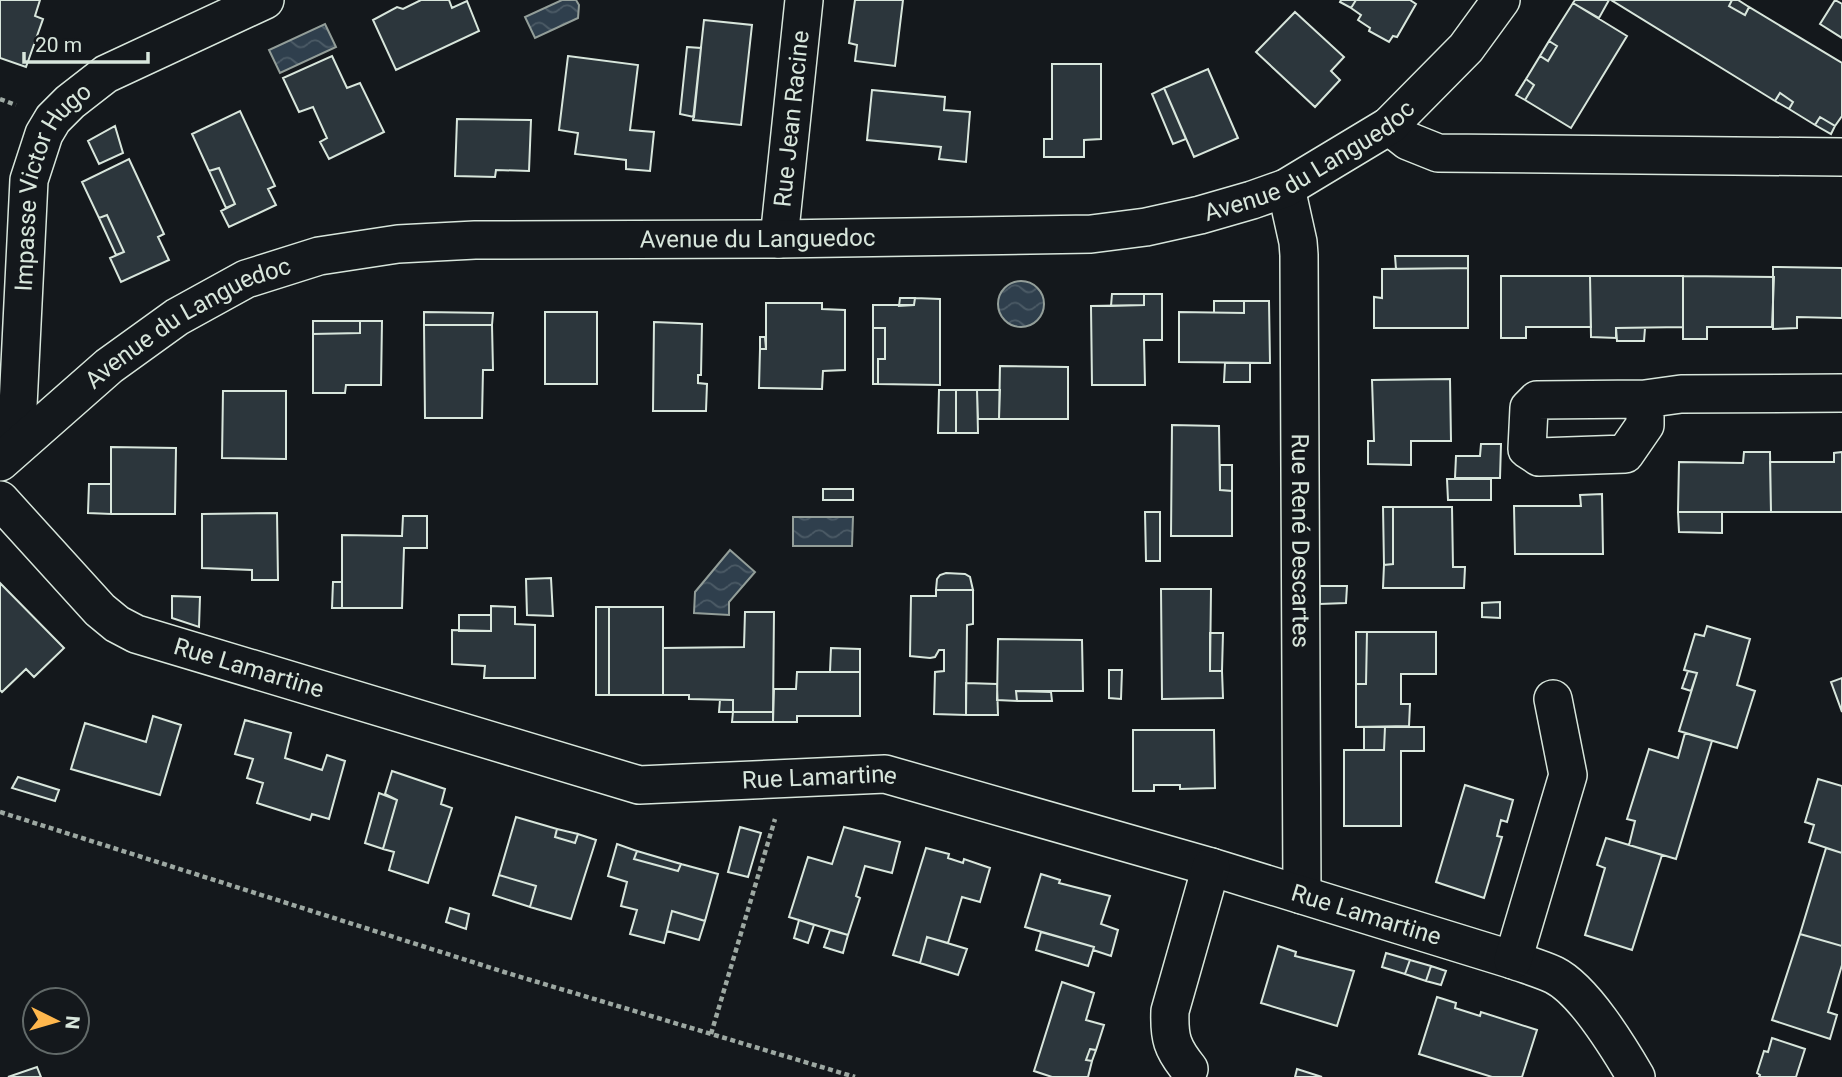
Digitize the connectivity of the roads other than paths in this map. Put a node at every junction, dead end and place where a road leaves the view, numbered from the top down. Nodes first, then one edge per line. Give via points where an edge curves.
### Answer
1 (265, 0) edge
2 (804, 0) edge
3 (1501, 0) edge
4 (1389, 126) junction
5 (1842, 157) edge
6 (1286, 188) junction
7 (779, 239) junction
8 (1842, 393) edge
9 (1645, 400) dead end
10 (8, 454) edge
11 (0, 500) edge
12 (1553, 699) dead end
13 (1211, 867) junction
14 (1302, 895) junction
15 (1513, 960) junction
16 (1189, 1069) dead end
17 (1636, 1077) edge

1 - 10 street, Impasse Victor Hugo via 106,74 70,102 44,134 29,180
2 - 7 street, Rue Jean Racine
3 - 4 street, Avenue du Languedoc via 1466,48
4 - 5 street via 1408,141 1438,153
4 - 6 street, Avenue du Languedoc
6 - 7 street, Avenue du Languedoc via 1200,215 1091,234
6 - 14 street, Rue René Descartes via 1298,242
7 - 10 street, Avenue du Languedoc via 475,240 398,244 319,256 246,279 177,317 108,366
8 - 9 street via 1681,394
11 - 13 street, Rue Lamartine via 100,610 136,634 639,786 885,774
12 - 15 street via 1568,775
13 - 14 street, Rue Lamartine
13 - 16 street via 1170,1011 1169,1034
14 - 15 street, Rue Lamartine
15 - 17 street, Rue Lamartine via 1557,976 1589,1006

